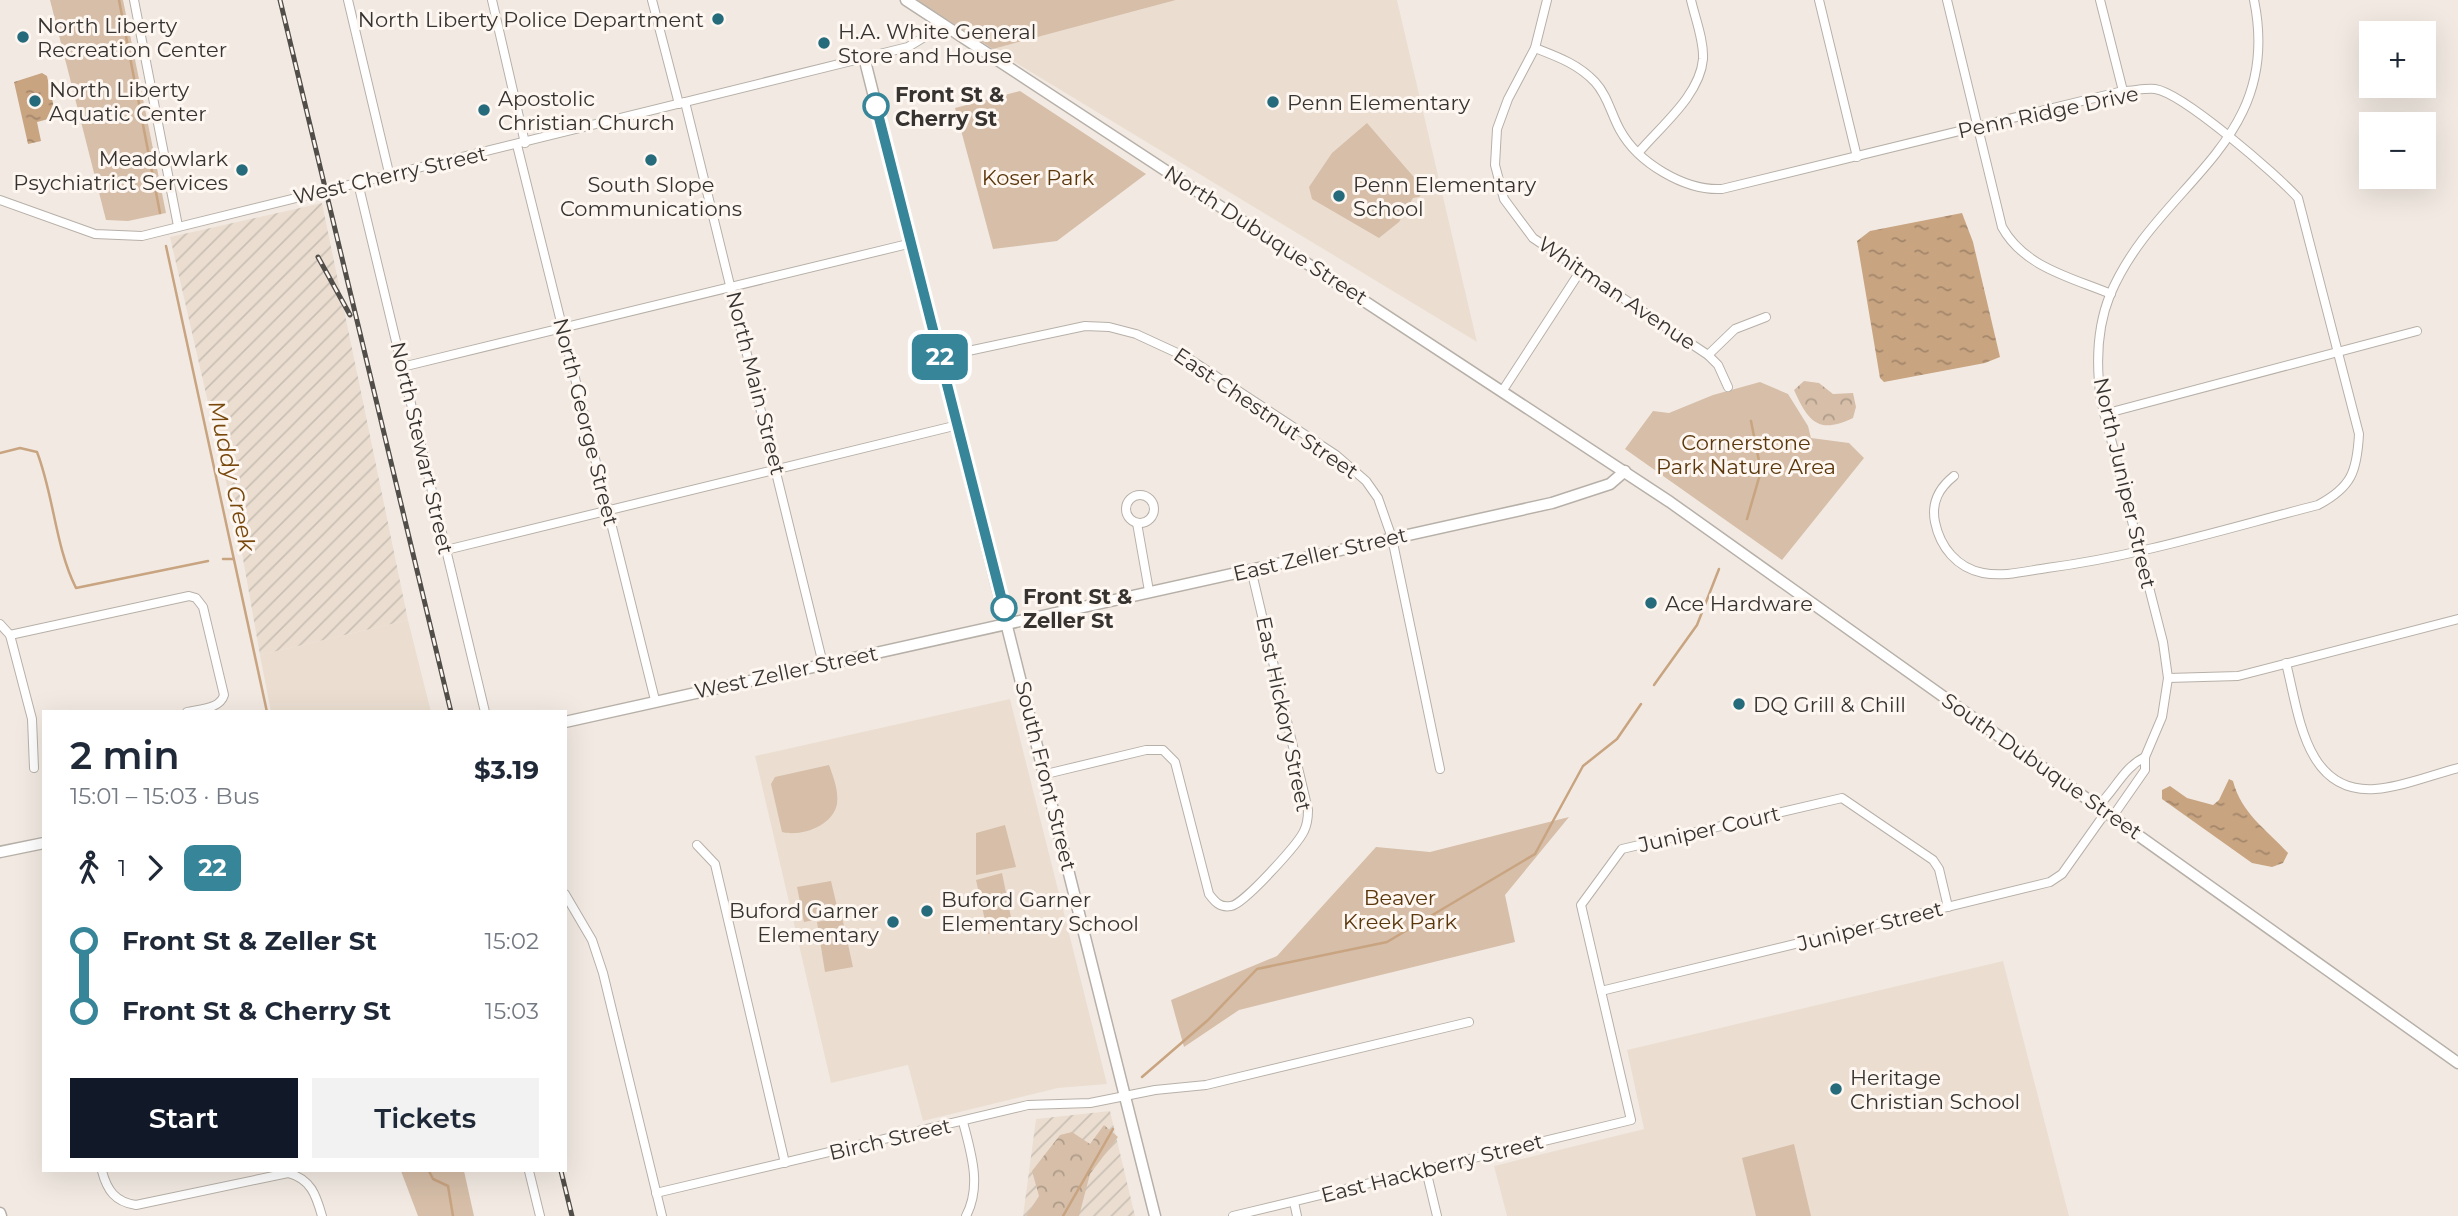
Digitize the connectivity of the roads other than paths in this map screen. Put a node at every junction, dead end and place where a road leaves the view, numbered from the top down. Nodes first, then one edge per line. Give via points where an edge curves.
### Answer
1 (134, 0) edge
2 (348, 0) edge
3 (492, 0) edge
4 (652, 0) edge
5 (906, 0) edge
6 (1548, 0) edge
7 (1691, 0) edge
8 (1819, 0) edge
9 (1947, 0) edge
10 (2100, 0) edge
11 (2253, 0) edge
12 (944, 25) junction
13 (1535, 48) junction
14 (864, 57) junction
15 (2123, 91) junction
16 (682, 103) junction
17 (1978, 127) junction
18 (2228, 137) junction
19 (521, 144) junction
20 (1639, 152) junction
21 (1857, 158) junction
22 (390, 177) junction
23 (359, 184) junction
24 (0, 200) edge
25 (178, 226) junction
26 (912, 243) junction
27 (1581, 270) junction
28 (733, 286) junction
29 (2110, 294) junction
30 (1766, 317) dead end
31 (562, 328) junction
32 (2417, 331) dead end
33 (2340, 353) junction
34 (1708, 355) junction
35 (940, 357) junction
36 (402, 367) junction
37 (1728, 387) dead end
38 (1503, 390) junction
39 (2104, 414) junction
40 (958, 425) junction
41 (777, 470) junction
42 (1625, 471) junction
43 (1954, 476) dead end
44 (608, 511) junction
45 (1137, 523) dead end
46 (1392, 538) junction
47 (446, 551) junction
48 (2139, 552) junction
49 (1251, 569) junction
50 (1149, 591) junction
51 (2458, 619) edge
52 (1008, 622) junction
53 (0, 624) edge
54 (10, 635) junction
55 (2286, 663) junction
56 (823, 664) junction
57 (2168, 678) junction
58 (655, 700) junction
59 (196, 710) edge
60 (485, 710) edge
61 (567, 722) edge
62 (39, 746) edge
63 (2145, 757) junction
64 (34, 768) dead end
65 (2458, 768) edge
66 (1440, 769) dead end
67 (1046, 774) junction
68 (2106, 811) junction
69 (42, 842) edge
70 (697, 845) dead end
71 (0, 852) edge
72 (567, 897) edge
73 (1948, 907) junction
74 (1601, 990) junction
75 (1469, 1022) dead end
76 (2458, 1063) edge
77 (1126, 1095) junction
78 (1632, 1120) joint
79 (963, 1122) junction
80 (785, 1163) junction
81 (1426, 1170) junction
82 (103, 1172) edge
83 (529, 1172) edge
84 (656, 1193) junction
85 (1294, 1202) junction
86 (322, 1216) edge
87 (540, 1216) edge
88 (662, 1216) edge
89 (966, 1216) edge
90 (1155, 1216) edge
91 (1233, 1216) edge
92 (1297, 1216) edge
93 (1437, 1216) edge

1 - 25 street
2 - 22 street
3 - 19 street, North George Street
4 - 16 street, North Main Street
5 - 12 street, North Dubuque Street
6 - 13 street, Whitman Avenue
7 - 20 street via 1702,46 1701,71 1688,96
8 - 21 street
9 - 17 street
10 - 15 street
11 - 18 street, North Juniper Street via 2259,61 2245,109
12 - 14 street, West Cherry Street via 908,47
12 - 38 street, North Dubuque Street
13 - 20 street, Penn Ridge Drive via 1573,64 1594,81 1621,132
13 - 27 street, Whitman Avenue via 1502,113 1495,148 1497,174 1504,199 1521,226
14 - 16 street, West Cherry Street
14 - 26 street, South Front Street
15 - 17 street, Penn Ridge Drive
15 - 18 street, Penn Ridge Drive via 2156,89 2178,97
16 - 19 street, West Cherry Street
16 - 28 street, North Main Street
17 - 21 street, Penn Ridge Drive
17 - 29 street via 2002,227 2010,241 2029,260
18 - 29 street, North Juniper Street via 2133,255
18 - 33 street, Penn Ridge Drive via 2298,198
19 - 22 street, West Cherry Street
19 - 31 street, North George Street
20 - 21 street, Penn Ridge Drive via 1676,179 1704,189 1722,189
22 - 23 street, West Cherry Street
23 - 25 street, West Cherry Street
23 - 36 street, North Stewart Street
24 - 25 street, West Cherry Street via 111,237 142,236
26 - 28 street
26 - 35 street, South Front Street
27 - 34 street, Whitman Avenue
27 - 38 street
28 - 31 street
28 - 41 street, North Main Street
29 - 39 street, North Juniper Street via 2098,362
30 - 34 street via 1735,328
31 - 36 street
31 - 44 street, North George Street
32 - 33 street
33 - 39 street
33 - 48 street, Penn Ridge Drive via 2359,434 2357,467 2338,494 2318,505
34 - 37 street, Whitman Avenue
35 - 40 street, South Front Street
35 - 46 street, East Chestnut Street via 1086,326 1110,327 1157,341 1356,471 1378,498
36 - 47 street, North Stewart Street
38 - 42 street, North Dubuque Street
39 - 48 street, North Juniper Street
40 - 41 street
40 - 52 street, South Front Street
41 - 44 street
41 - 56 street, North Main Street
42 - 46 street, East Zeller Street via 1610,484 1552,503
42 - 68 street, South Dubuque Street
43 - 48 street, Penn Ridge Drive via 1940,487 1933,514 1942,543 1964,566 2001,574
44 - 47 street
44 - 58 street, North George Street
45 - 50 street
46 - 49 street, East Zeller Street
46 - 66 street, East Chestnut Street
47 - 60 street, North Stewart Street
48 - 57 street, North Juniper Street
49 - 50 street, East Zeller Street
49 - 67 street, East Hickory Street via 1308,810 1299,840 1242,900 1222,906 1209,894 1175,762 1163,750
50 - 52 street, East Zeller Street
51 - 55 street
52 - 56 street, West Zeller Street
52 - 67 street, South Front Street
53 - 54 street
54 - 59 street via 196,598 204,607 225,695 221,703
54 - 62 street
55 - 57 street via 2230,677
55 - 65 street via 2307,747 2330,777 2352,788 2378,789
56 - 58 street, West Zeller Street
57 - 63 street, North Juniper Street via 2162,717
58 - 61 street, West Zeller Street
62 - 64 street
63 - 68 street, North Juniper Street via 2144,770
63 - 68 street, North Juniper Street via 2132,763
67 - 77 street, South Front Street
68 - 73 street, Juniper Street via 2057,880
68 - 76 street, South Dubuque Street
69 - 71 street
70 - 80 street via 715,864
72 - 84 street via 592,940 603,973
73 - 74 street, Juniper Street
73 - 74 street, Juniper Court via 1933,860 1842,798 1622,849 1581,905
74 - 78 street, Juniper Court
75 - 77 street, Birch Street via 1206,1085
77 - 79 street, Birch Street via 1028,1105
77 - 90 street, South Front Street
78 - 81 street, East Hackberry Street
79 - 80 street, Birch Street
79 - 89 street via 975,1168
80 - 84 street, Birch Street
81 - 85 street, East Hackberry Street
81 - 93 street
82 - 86 street via 110,1193 136,1205 288,1174 310,1185
83 - 87 street
84 - 88 street
85 - 91 street, East Hackberry Street
85 - 92 street

